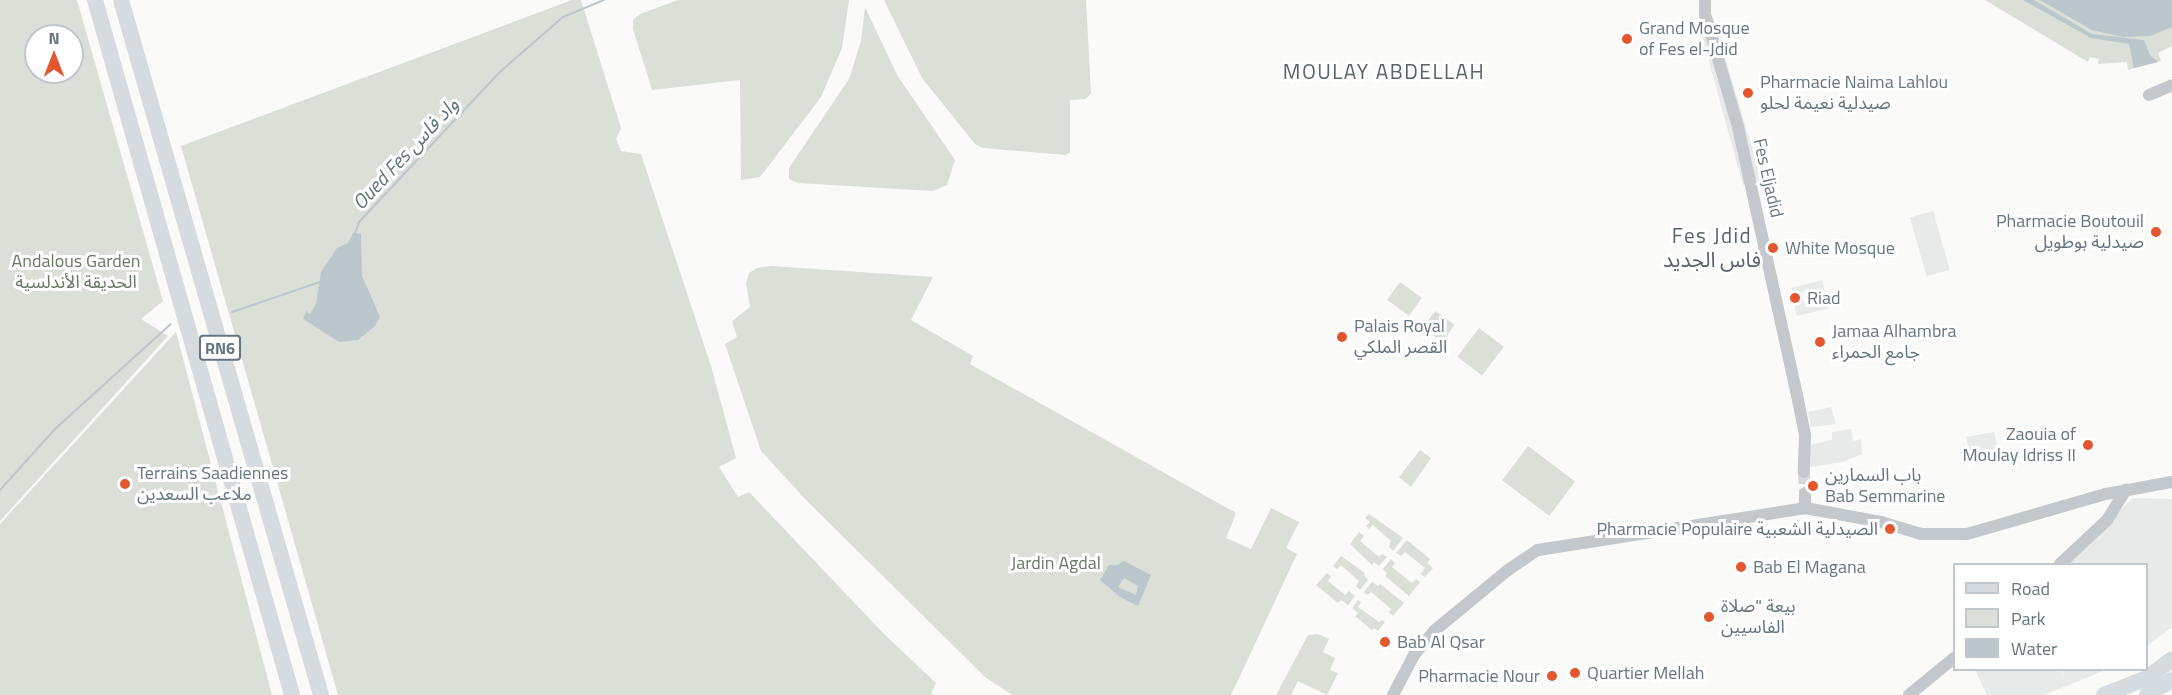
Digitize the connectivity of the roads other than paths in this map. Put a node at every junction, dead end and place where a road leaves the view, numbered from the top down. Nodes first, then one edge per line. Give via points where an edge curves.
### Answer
1 (95, 0) edge
2 (121, 0) edge
3 (1705, 0) edge
4 (2172, 85) edge
5 (2149, 95) dead end
6 (1804, 472) tunnel mouth
7 (2172, 482) edge
8 (2126, 490) junction
9 (1805, 493) tunnel mouth
10 (1805, 508) junction
11 (2061, 563) edge
12 (1953, 659) edge
13 (2172, 659) edge
14 (2172, 680) edge
15 (292, 695) edge
16 (321, 695) edge
17 (1392, 695) edge
18 (1909, 695) edge
19 (2104, 695) edge
20 (2146, 695) edge

1 - 15 main road, RN6
2 - 16 main road, RN6
3 - 6 street, Fes Eljadid via 1705,14 1738,127 1797,395 1804,435
4 - 5 street
7 - 8 street
8 - 10 street via 1990,529 1951,535 1921,534
8 - 11 street via 2107,520
9 - 10 street
10 - 17 street via 1535,551 1434,631 1414,655
12 - 18 street
13 - 19 main road via 2147,678
14 - 20 main road

